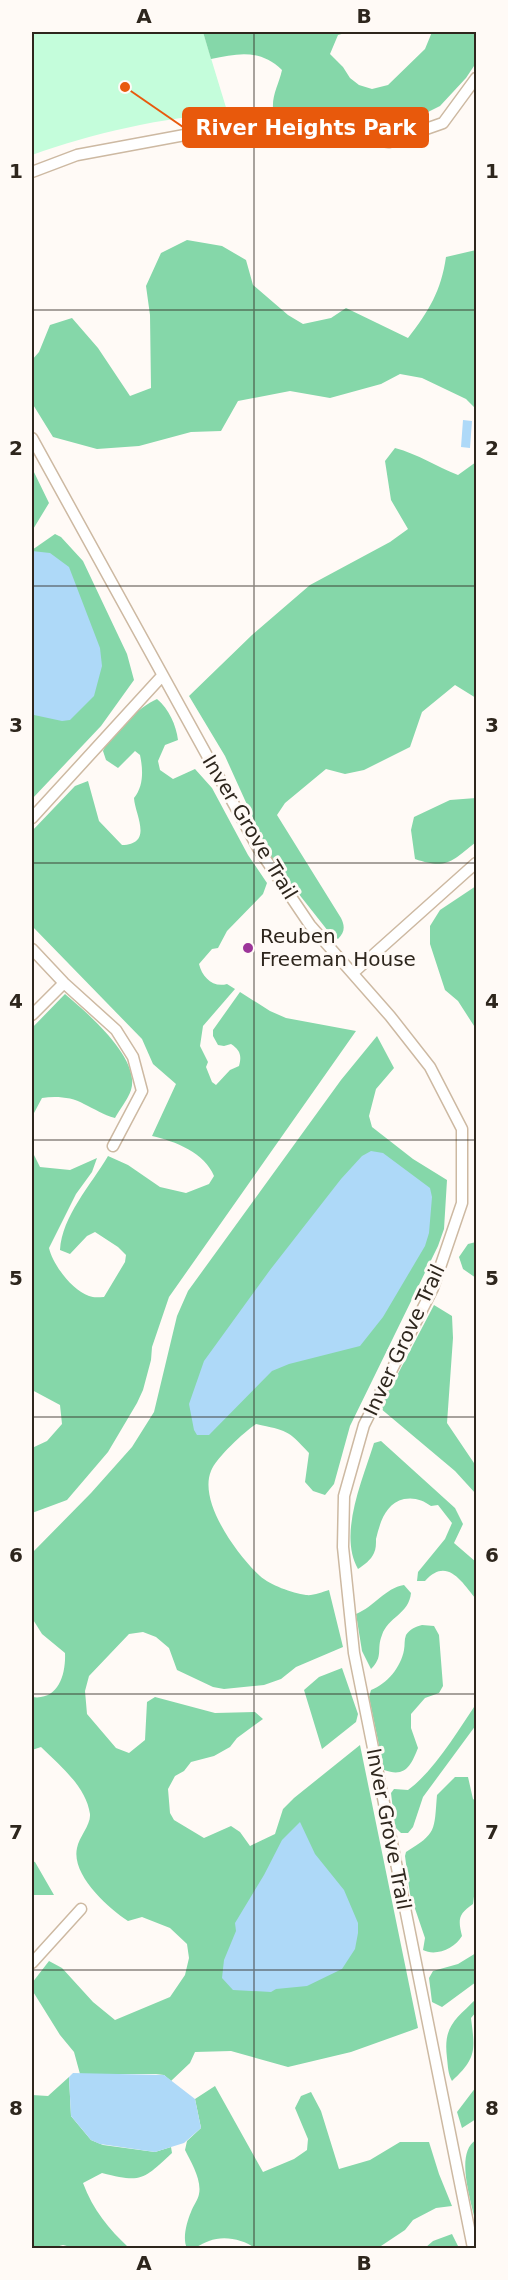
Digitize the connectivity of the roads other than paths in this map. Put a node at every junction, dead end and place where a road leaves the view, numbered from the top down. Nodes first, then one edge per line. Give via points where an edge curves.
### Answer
1 (477, 78) edge
2 (32, 172) edge
3 (32, 438) edge
4 (162, 676) junction
5 (32, 818) edge
6 (477, 863) edge
7 (32, 949) edge
8 (353, 973) junction
9 (64, 983) junction
10 (32, 1015) edge
11 (113, 1146) dead end
12 (81, 1909) dead end
13 (32, 1963) edge
14 (473, 2248) edge

1 - 2 street via 443,123 389,142 308,132 190,134 77,155
3 - 4 street, Inver Grove Trail
4 - 5 street
4 - 8 street, Inver Grove Trail via 280,883 310,925
6 - 8 street
7 - 9 street
8 - 14 street, Inver Grove Trail via 430,1066 462,1129 462,1203 433,1288 364,1425 344,1496 343,1547 354,1653
9 - 10 street
9 - 11 street via 116,1030 133,1057 142,1091
12 - 13 street

